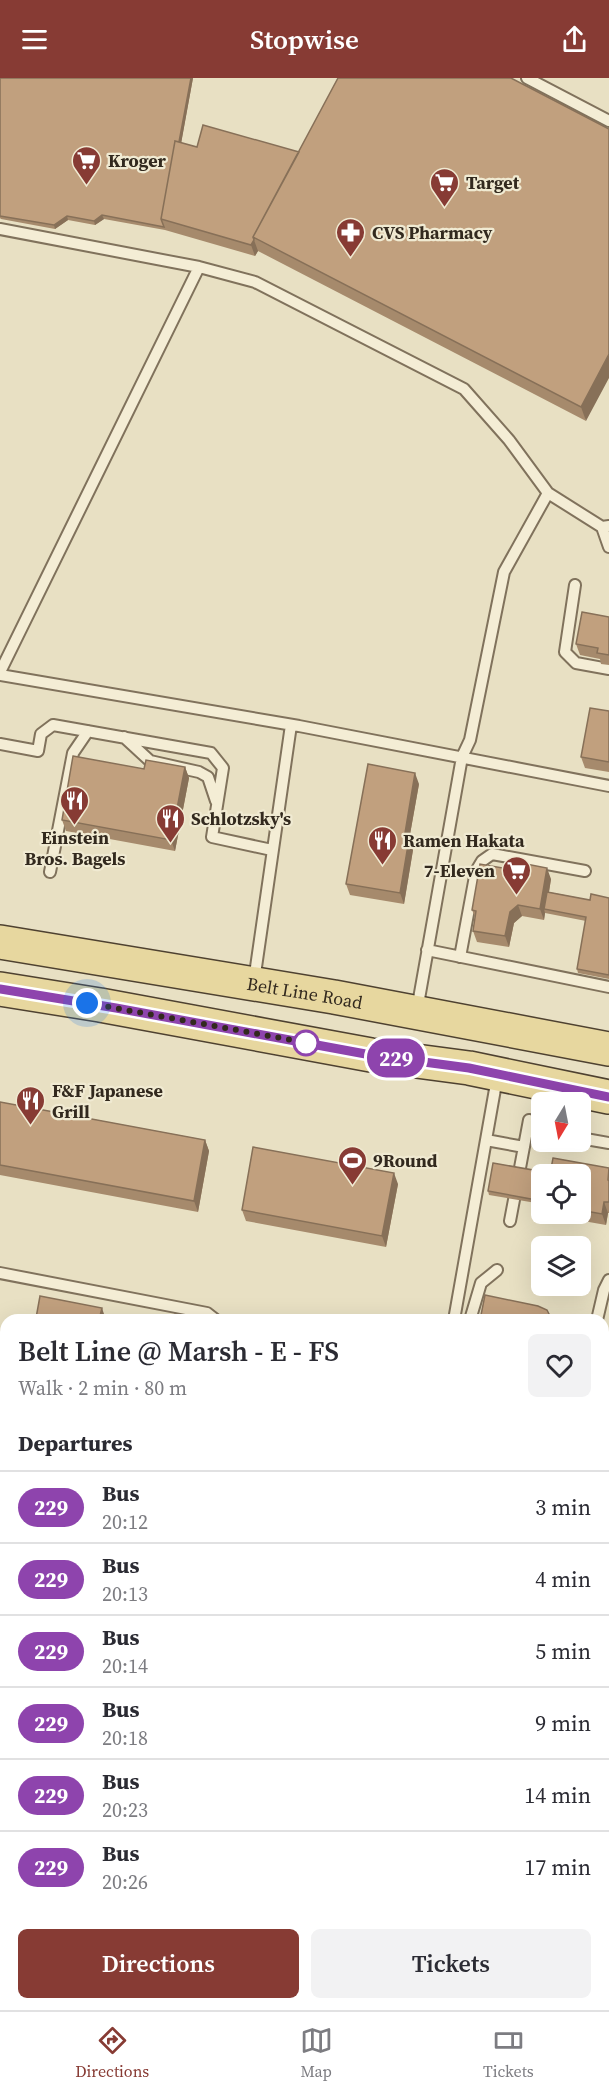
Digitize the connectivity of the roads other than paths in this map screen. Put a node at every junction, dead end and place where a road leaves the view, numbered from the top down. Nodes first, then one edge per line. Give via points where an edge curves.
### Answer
1 (527, 78) edge
2 (609, 121) edge
3 (0, 229) edge
4 (199, 267) junction
5 (548, 493) junction
6 (605, 526) edge
7 (609, 547) edge
8 (575, 585) dead end
9 (609, 669) edge
10 (0, 673) edge
11 (291, 725) junction
12 (88, 731) junction
13 (124, 737) junction
14 (0, 744) edge
15 (462, 757) junction
16 (609, 786) edge
17 (217, 804) junction
18 (273, 849) junction
19 (50, 872) dead end
20 (585, 872) dead end
21 (0, 942) edge
22 (428, 950) junction
23 (460, 957) junction
24 (0, 958) edge
25 (85, 958) junction
26 (248, 984) junction
27 (609, 987) edge
28 (0, 989) edge
29 (100, 1005) junction
30 (416, 1013) junction
31 (452, 1019) junction
32 (248, 1032) junction
33 (609, 1049) edge
34 (498, 1074) junction
35 (609, 1097) edge
36 (531, 1124) edge
37 (486, 1140) junction
38 (591, 1140) edge
39 (609, 1143) edge
40 (524, 1147) junction
41 (510, 1221) dead end
42 (497, 1270) dead end
43 (0, 1274) edge
44 (609, 1280) edge
45 (208, 1314) edge
46 (455, 1314) edge
47 (472, 1314) edge
48 (598, 1314) edge

1 - 2 lane
3 - 4 lane
4 - 5 lane via 255,282 464,389
4 - 10 lane
5 - 6 lane
5 - 15 lane via 504,572 470,740
6 - 7 lane
8 - 9 lane via 565,652 576,663
10 - 11 lane
11 - 15 lane
11 - 18 lane
12 - 13 lane
12 - 14 lane via 53,725 41,734 38,751
12 - 19 lane via 73,753
13 - 17 lane via 150,761 208,777
13 - 17 lane via 211,753 223,768
15 - 16 lane
15 - 22 lane
17 - 18 lane via 212,837
18 - 26 lane
20 - 23 lane via 492,854 476,871
21 - 25 main road, Belt Line Road
22 - 23 lane
22 - 30 lane
23 - 27 lane
24 - 25 main road via 57,963
25 - 26 main road, Belt Line Road
26 - 29 main road via 221,1002 130,988 114,991
26 - 30 main road, Belt Line Road
28 - 29 main road
29 - 32 main road
30 - 31 main road, Belt Line Road
31 - 32 main road via 389,1031 292,1011 262,1010
31 - 33 main road, Belt Line Road
32 - 34 main road
34 - 35 main road
34 - 37 lane
36 - 40 lane via 529,1120
37 - 40 lane
37 - 46 lane
38 - 39 lane
40 - 41 lane
42 - 47 lane via 481,1283
43 - 45 lane
44 - 48 lane

